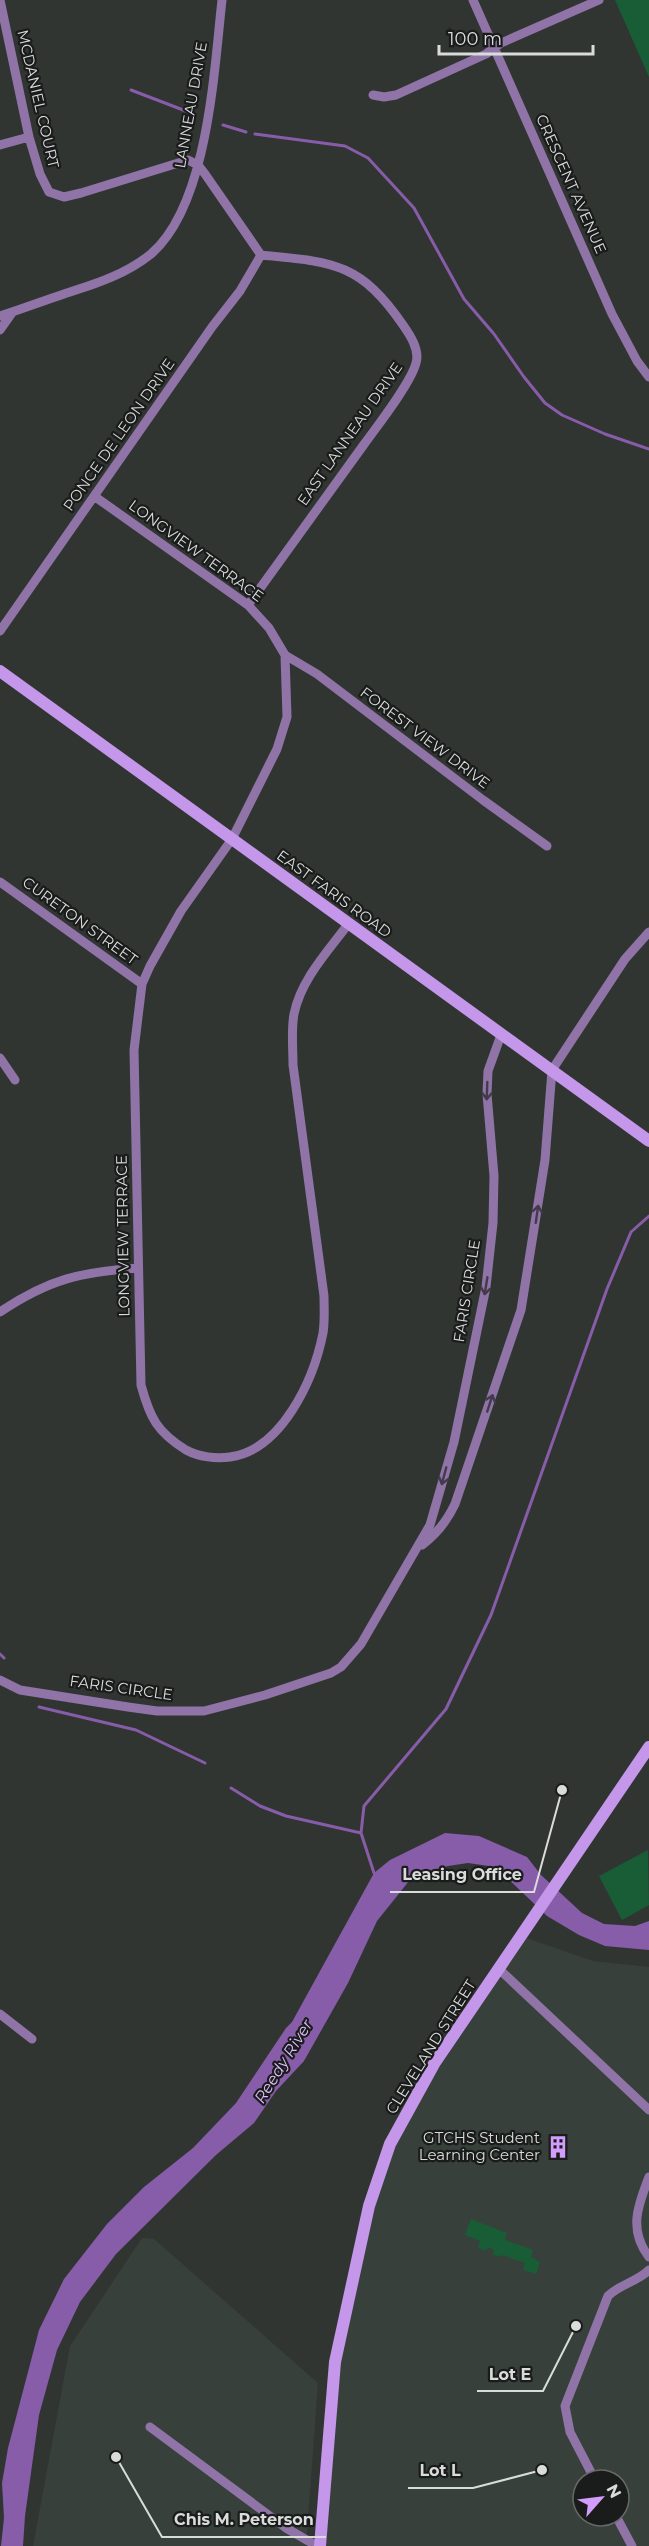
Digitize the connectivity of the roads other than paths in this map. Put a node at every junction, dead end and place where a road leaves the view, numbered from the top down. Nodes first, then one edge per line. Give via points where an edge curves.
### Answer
1 (0, 0) edge
2 (222, 0) edge
3 (473, 0) edge
4 (599, 0) edge
5 (495, 47) junction
6 (373, 95) dead end
7 (29, 137) junction
8 (0, 145) edge
9 (198, 165) junction
10 (261, 255) junction
11 (12, 312) junction
12 (0, 316) edge
13 (0, 330) edge
14 (649, 377) edge
15 (94, 496) junction
16 (248, 605) junction
17 (0, 631) edge
18 (285, 655) junction
19 (0, 671) edge
20 (232, 839) junction
21 (547, 846) dead end
22 (0, 882) edge
23 (349, 923) junction
24 (649, 932) edge
25 (142, 984) junction
26 (501, 1035) junction
27 (0, 1058) edge
28 (552, 1070) junction
29 (15, 1080) dead end
30 (649, 1142) edge
31 (138, 1268) junction
32 (0, 1312) edge
33 (420, 1546) junction
34 (0, 1680) edge
35 (649, 1747) edge
36 (499, 1969) junction
37 (0, 2014) edge
38 (32, 2039) dead end
39 (649, 2110) edge
40 (649, 2177) edge
41 (649, 2257) edge
42 (649, 2270) edge
43 (150, 2427) dead end
44 (589, 2468) edge
45 (622, 2528) edge
46 (318, 2546) edge
47 (632, 2546) edge

1 - 7 street, MCDANIEL COURT
2 - 9 street, LANNEAU DRIVE
3 - 5 street, CRESCENT AVENUE
4 - 5 street
5 - 6 street via 396,95
5 - 14 street, CRESCENT AVENUE via 612,314
7 - 8 street
7 - 9 street, MCDANIEL COURT via 44,186 55,196 81,193 188,160
9 - 10 street
9 - 11 street, LANNEAU DRIVE via 181,212 150,254 96,285
10 - 15 street, PONCE DE LEON DRIVE via 240,291
10 - 16 street, EAST LANNEAU DRIVE via 329,263 353,273 376,291 395,314 417,356 386,413
11 - 12 street, LANNEAU DRIVE
11 - 13 street
15 - 16 street, LONGVIEW TERRACE
15 - 17 street, PONCE DE LEON DRIVE
16 - 18 street, LONGVIEW TERRACE via 269,628
18 - 20 street, LONGVIEW TERRACE via 285,726
18 - 21 street, FOREST VIEW DRIVE via 317,674
19 - 20 street, EAST FARIS ROAD
20 - 23 street, EAST FARIS ROAD
20 - 25 street, LONGVIEW TERRACE via 165,936
22 - 25 street, CURETON STREET
23 - 26 street, EAST FARIS ROAD
23 - 31 street, LONGVIEW TERRACE via 299,996 293,1029 293,1065 324,1296 324,1331 307,1383 289,1415 262,1445 237,1456 210,1457 192,1453 156,1426 141,1385
24 - 28 street via 625,959
25 - 31 street, LONGVIEW TERRACE via 134,1050
26 - 28 street, EAST FARIS ROAD
26 -> 33 street, FARIS CIRCLE via 488,1071 486,1094 494,1176 486,1287 453,1442 435,1510
27 - 29 street
28 - 30 street, EAST FARIS ROAD
33 -> 28 street, FARIS CIRCLE via 445,1523 455,1504 521,1310 545,1160
31 - 32 street via 78,1275 26,1295
33 - 34 street, FARIS CIRCLE via 351,1657 341,1667 315,1680 204,1712 119,1706 20,1690
35 - 36 street, CLEVELAND STREET
36 - 39 street
36 - 46 street, CLEVELAND STREET via 405,2113 375,2188 335,2362
37 - 38 street
40 - 41 street via 635,2223
42 - 44 street via 608,2296 565,2406 570,2432
43 - 46 street via 286,2528
45 - 47 street

